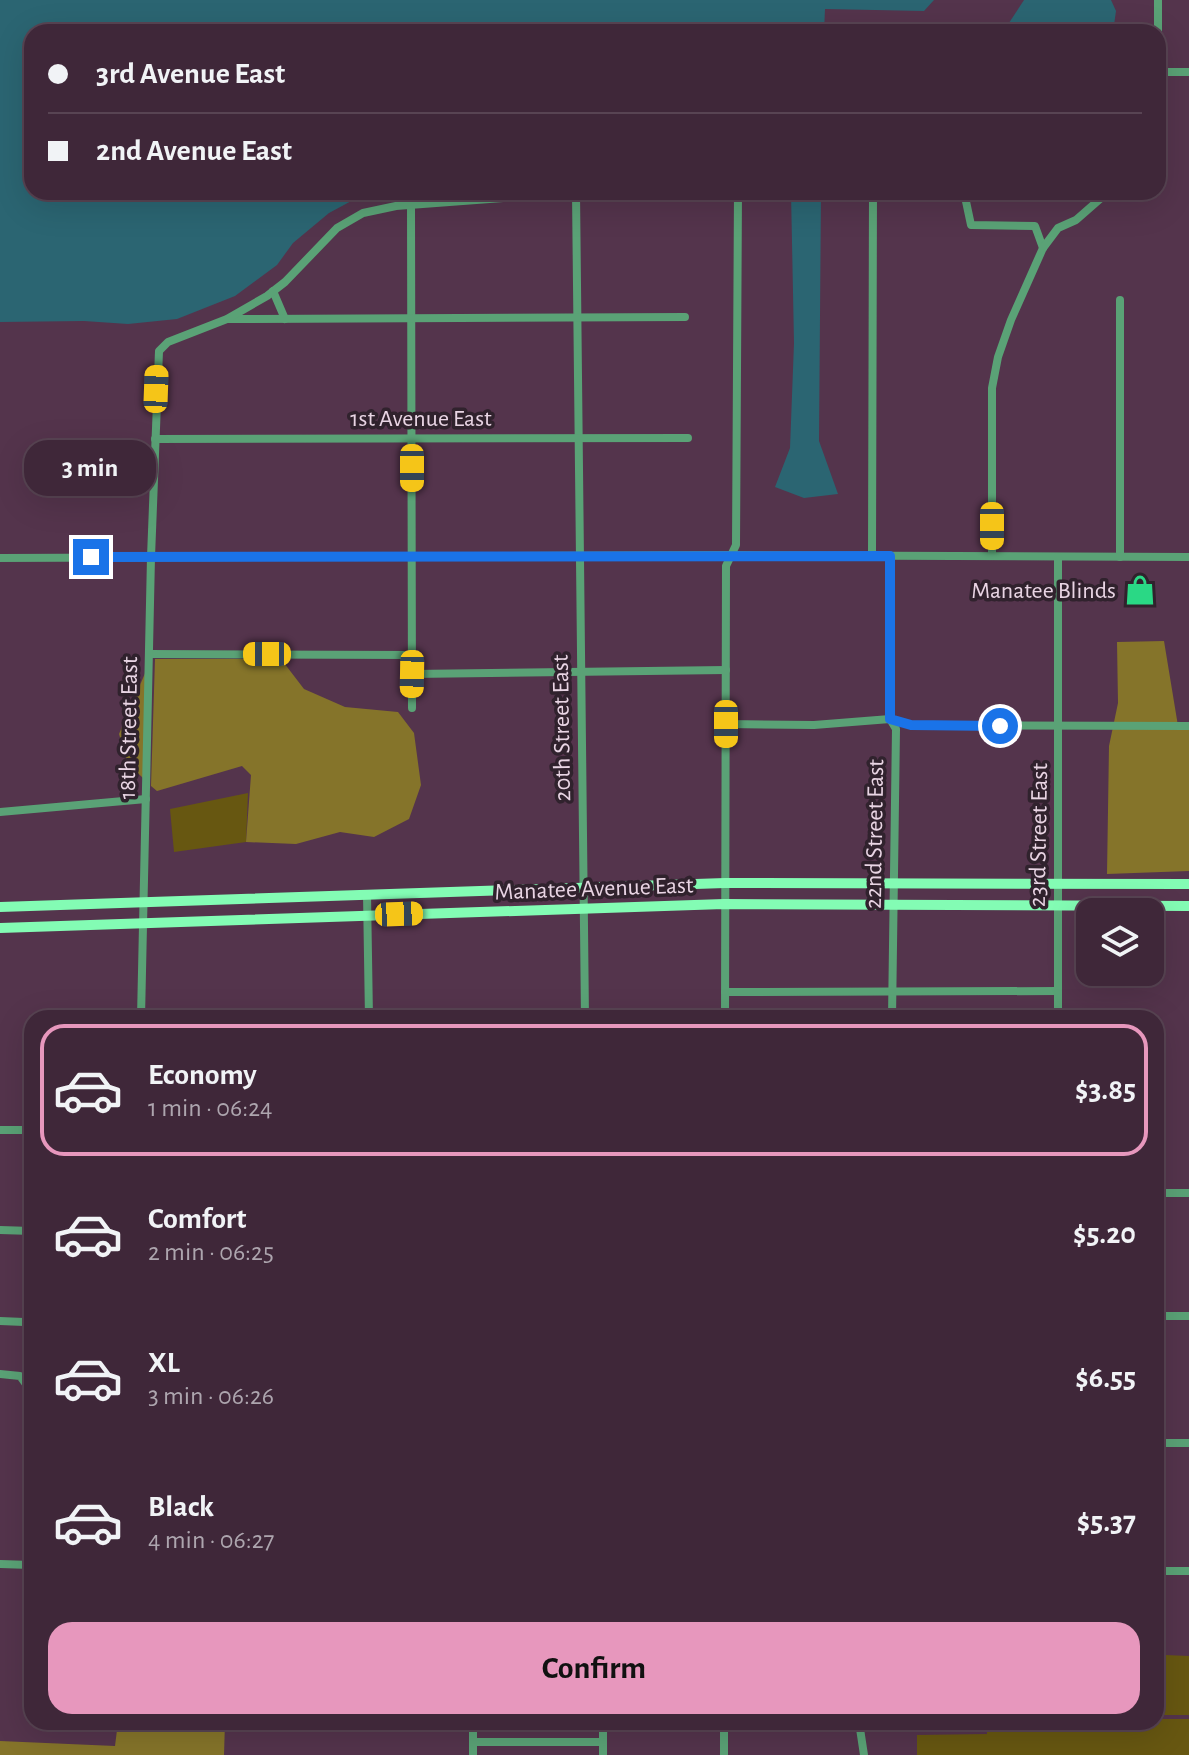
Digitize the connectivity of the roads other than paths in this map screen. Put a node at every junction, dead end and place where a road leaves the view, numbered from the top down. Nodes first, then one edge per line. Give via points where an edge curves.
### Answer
1 (1158, 0) edge
2 (1158, 24) edge
3 (1189, 72) edge
4 (1166, 73) edge
5 (480, 200) edge
6 (576, 200) edge
7 (738, 200) edge
8 (873, 200) edge
9 (966, 200) edge
10 (1099, 200) edge
11 (411, 205) junction
12 (1043, 248) junction
13 (273, 291) junction
14 (1120, 300) dead end
15 (685, 317) dead end
16 (577, 318) junction
17 (227, 319) junction
18 (285, 319) junction
19 (412, 319) junction
20 (577, 437) junction
21 (688, 438) dead end
22 (155, 439) junction
23 (412, 439) junction
24 (732, 555) junction
25 (872, 555) junction
26 (578, 556) junction
27 (890, 556) junction
28 (992, 556) junction
29 (151, 557) junction
30 (412, 557) junction
31 (1058, 557) junction
32 (1120, 557) junction
33 (1189, 557) edge
34 (0, 558) edge
35 (150, 654) junction
36 (412, 655) junction
37 (726, 670) junction
38 (580, 673) junction
39 (412, 674) junction
40 (412, 708) dead end
41 (890, 719) junction
42 (726, 724) junction
43 (1059, 726) junction
44 (1189, 726) edge
45 (146, 799) junction
46 (0, 812) edge
47 (893, 882) junction
48 (1058, 882) junction
49 (725, 883) junction
50 (1189, 884) edge
51 (583, 887) junction
52 (367, 894) junction
53 (145, 901) junction
54 (724, 904) junction
55 (892, 904) junction
56 (1058, 904) junction
57 (1189, 906) edge
58 (0, 907) edge
59 (583, 908) junction
60 (368, 916) junction
61 (143, 922) junction
62 (0, 928) edge
63 (892, 991) junction
64 (1058, 991) junction
65 (725, 992) junction
66 (141, 1010) edge
67 (369, 1010) edge
68 (585, 1010) edge
69 (725, 1010) edge
70 (892, 1010) edge
71 (1058, 1010) edge
72 (0, 1130) edge
73 (24, 1130) edge
74 (1164, 1193) edge
75 (1189, 1193) edge
76 (0, 1230) edge
77 (24, 1231) edge
78 (1164, 1316) edge
79 (1189, 1316) edge
80 (0, 1321) edge
81 (24, 1322) edge
82 (0, 1374) edge
83 (24, 1382) edge
84 (1164, 1443) edge
85 (1189, 1443) edge
86 (0, 1564) edge
87 (24, 1565) edge
88 (1164, 1571) edge
89 (1189, 1571) edge
90 (473, 1730) edge
91 (603, 1730) edge
92 (724, 1730) edge
93 (860, 1730) edge
94 (473, 1742) junction
95 (603, 1742) junction
96 (473, 1755) edge
97 (603, 1755) edge
98 (724, 1755) edge
99 (864, 1755) edge

1 - 2 street
3 - 4 street
5 - 11 street
6 - 16 street, 20th Street East
7 - 24 street
8 - 25 street
9 - 12 street via 971,225 1035,226
10 - 12 street via 1058,228
11 - 13 street via 349,220
11 - 19 street
12 - 28 street via 1011,320 992,388
13 - 17 street
13 - 18 street
14 - 32 street
15 - 16 street
16 - 19 street
16 - 20 street, 20th Street East
17 - 18 street
17 - 22 street, 18th Street East via 161,348
18 - 19 street
19 - 23 street
20 - 21 street, 1st Avenue East
20 - 23 street, 1st Avenue East
20 - 26 street, 20th Street East
22 - 23 street, 1st Avenue East
22 - 29 street, 18th Street East
23 - 30 street
24 - 25 street
24 - 26 street
24 - 37 street via 726,566
25 - 27 street
26 - 30 street
26 - 38 street, 20th Street East
27 - 28 street
27 - 41 street, 22nd Street East
28 - 31 street
29 - 30 street
29 - 34 street
29 - 35 street, 18th Street East
30 - 36 street
31 - 32 street
31 - 43 street, 23rd Street East
32 - 33 street
35 - 36 street
35 - 45 street, 18th Street East
36 - 39 street
37 - 38 street
37 - 42 street
38 - 39 street
38 - 51 street, 20th Street East
39 - 40 street
41 - 42 street
41 - 43 street via 911,725
41 - 47 street, 22nd Street East via 896,729
42 - 49 street
43 - 44 street
43 - 48 street, 23rd Street East
45 - 46 street
45 - 53 street, 18th Street East
47 - 48 main road, Manatee Avenue East
47 - 49 main road, Manatee Avenue East
47 - 55 street, 22nd Street East
48 - 50 main road, Manatee Avenue East
48 - 56 street, 23rd Street East
49 - 51 main road, Manatee Avenue East
49 - 54 street
51 - 52 main road, Manatee Avenue East
51 - 59 street, 20th Street East
52 - 53 main road, Manatee Avenue East
52 - 60 street
53 - 58 main road, Manatee Avenue East
53 - 61 street, 18th Street East
54 - 55 main road, Manatee Avenue East
54 - 59 main road, Manatee Avenue East
54 - 65 street
55 - 56 main road, Manatee Avenue East
55 - 63 street, 22nd Street East
56 - 57 main road, Manatee Avenue East
56 - 64 street, 23rd Street East
59 - 60 main road, Manatee Avenue East
59 - 68 street, 20th Street East
60 - 61 main road, Manatee Avenue East
60 - 67 street
61 - 62 main road, Manatee Avenue East
61 - 66 street, 18th Street East
63 - 64 street
63 - 65 street
63 - 70 street, 22nd Street East
64 - 71 street, 23rd Street East
65 - 69 street
72 - 73 street
74 - 75 street
76 - 77 street
78 - 79 street
80 - 81 street
82 - 83 street via 20,1376
84 - 85 street
86 - 87 street
88 - 89 street
90 - 94 street
91 - 95 street
92 - 98 street
93 - 99 street
94 - 95 street
94 - 96 street
95 - 97 street

